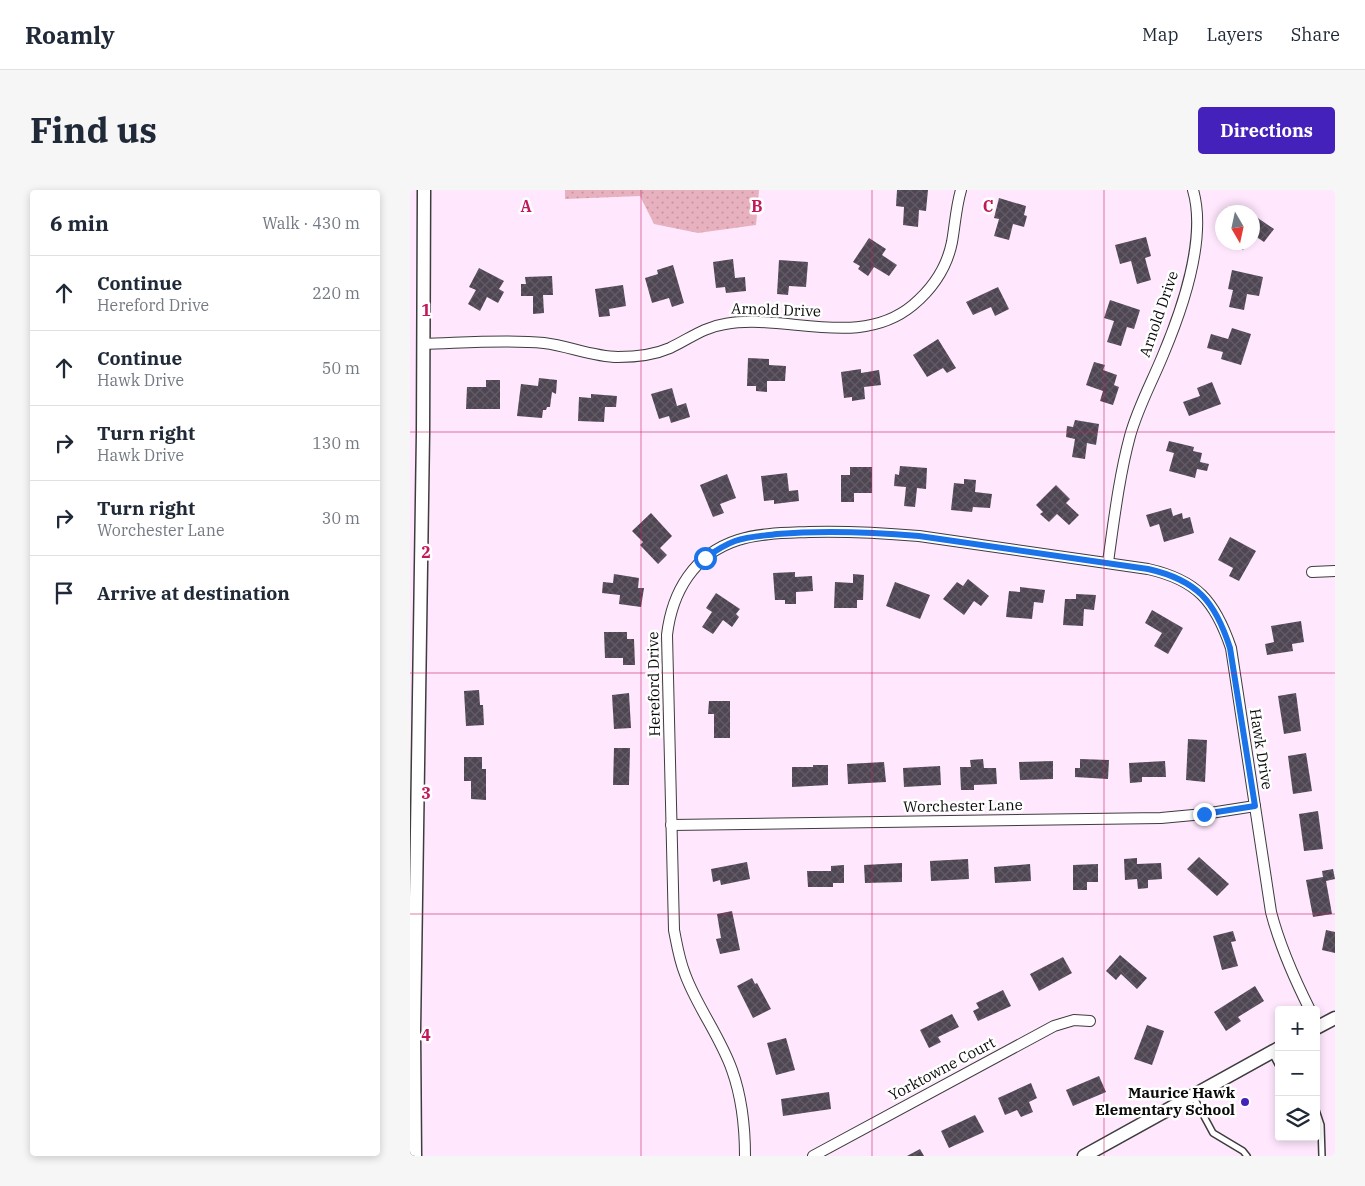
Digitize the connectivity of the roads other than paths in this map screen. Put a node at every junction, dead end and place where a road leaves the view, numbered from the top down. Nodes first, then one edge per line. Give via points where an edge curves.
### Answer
1 (424, 190) edge
2 (961, 190) edge
3 (1193, 190) edge
4 (423, 344) junction
5 (1108, 562) junction
6 (1335, 571) edge
7 (1312, 572) dead end
8 (415, 658) edge
9 (1255, 806) junction
10 (671, 825) junction
11 (412, 991) edge
12 (1308, 1006) edge
13 (1335, 1018) edge
14 (1090, 1021) dead end
15 (1320, 1025) edge
16 (412, 1031) edge
17 (1275, 1050) edge
18 (1192, 1096) junction
19 (1320, 1122) edge
20 (415, 1156) edge
21 (745, 1156) edge
22 (813, 1156) edge
23 (1084, 1156) edge
24 (1247, 1156) edge
25 (1322, 1156) edge

1 - 4 street
2 - 4 street, Arnold Drive via 952,244 937,279 911,306 876,324 843,328 741,322 724,324 706,329 670,348 636,357 616,357 543,343
3 - 5 street, Arnold Drive via 1198,220 1188,281 1166,349 1130,435
4 - 8 street
5 - 9 street, Hawk Drive via 1155,570 1177,578 1192,585 1215,611 1230,648
5 - 10 street, Hereford Drive via 882,532 785,533 737,540 720,548 692,570 674,601 669,619
6 - 7 street
8 - 11 street
9 - 10 street, Worchester Lane via 1161,818
9 - 12 street, Hawk Drive via 1268,896 1279,941
10 - 21 street, Hereford Drive via 674,930 678,953 688,982 732,1070 744,1119
11 - 16 street
13 - 15 street
14 - 22 street, Yorktowne Court via 1074,1020 1054,1026
16 - 20 street
17 - 18 street
18 - 23 street
18 - 24 lane via 1214,1133
19 - 25 lane

